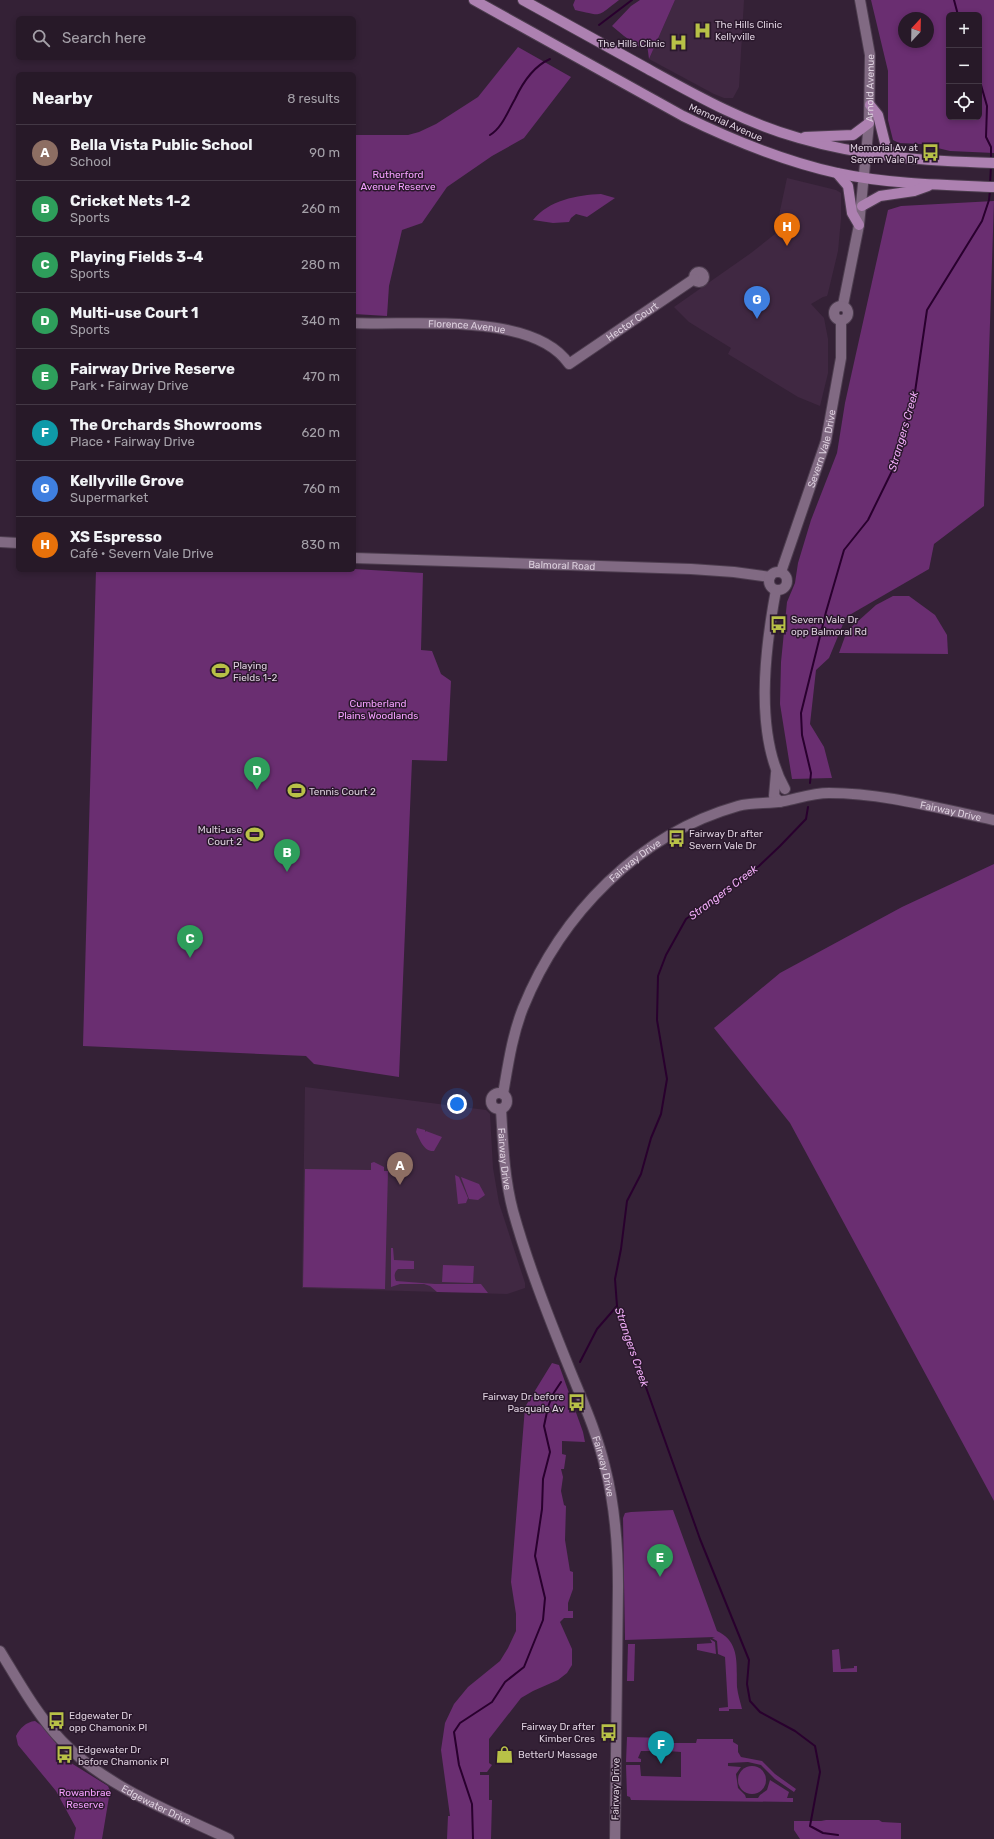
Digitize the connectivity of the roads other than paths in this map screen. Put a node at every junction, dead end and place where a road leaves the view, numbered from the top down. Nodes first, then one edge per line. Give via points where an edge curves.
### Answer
1 (474, 0) edge
2 (523, 0) edge
3 (860, 0) edge
4 (870, 105) junction
5 (869, 123) junction
6 (799, 138) junction
7 (867, 154) junction
8 (898, 158) junction
9 (994, 163) edge
10 (837, 173) junction
11 (865, 177) junction
12 (932, 184) junction
13 (994, 187) edge
14 (862, 206) junction
15 (860, 225) junction
16 (694, 279) dead end
17 (356, 323) edge
18 (569, 364) joint
19 (0, 542) edge
20 (16, 543) edge
21 (356, 558) edge
22 (781, 572) junction
23 (770, 577) junction
24 (776, 590) junction
25 (780, 791) junction
26 (811, 794) junction
27 (781, 802) junction
28 (752, 803) junction
29 (994, 820) edge
30 (0, 1651) edge
31 (229, 1839) edge
32 (615, 1839) edge

1 - 10 main road, Memorial Avenue via 718,133 758,150
2 - 6 main road, Memorial Avenue via 708,102
3 - 4 street, Arnold Avenue via 870,56
4 - 5 street, Arnold Avenue
4 - 8 main road via 878,114 886,147
5 - 6 main road via 853,135
5 - 7 street, Arnold Avenue
6 - 7 main road, Memorial Avenue
7 - 8 main road, Memorial Avenue
7 - 11 street, Arnold Avenue
8 - 9 main road, Memorial Avenue
10 - 11 main road, Memorial Avenue
10 - 15 main road via 848,186 852,213
11 - 12 main road, Memorial Avenue
11 - 14 street
12 - 13 main road, Memorial Avenue
12 - 14 main road via 914,191 880,196
14 - 15 street
15 - 22 street, Severn Vale Drive via 843,305 849,312 846,318 841,320 841,358 826,441
16 - 18 street, Hector Court
17 - 18 street, Florence Avenue via 496,327 541,341 558,352
19 - 20 street
21 - 23 street, Balmoral Road via 691,569
22 - 23 street
22 - 24 street via 787,577 787,585 781,590
23 - 24 street via 771,586
24 - 25 street via 767,653 766,692 769,741
25 - 26 street, Fairway Drive
25 - 27 street via 788,797
25 - 28 street, Fairway Drive
26 - 27 street, Fairway Drive
26 - 29 street, Fairway Drive via 874,796
27 - 28 street, Fairway Drive
28 - 32 street, Fairway Drive via 710,815 657,843 614,876 579,913 541,970 523,1009 512,1042 503,1094 497,1094 492,1099 494,1107 501,1109 505,1173 513,1211 540,1292 598,1442 614,1509 618,1550
30 - 31 street, Edgewater Drive via 45,1721 78,1757 121,1786

